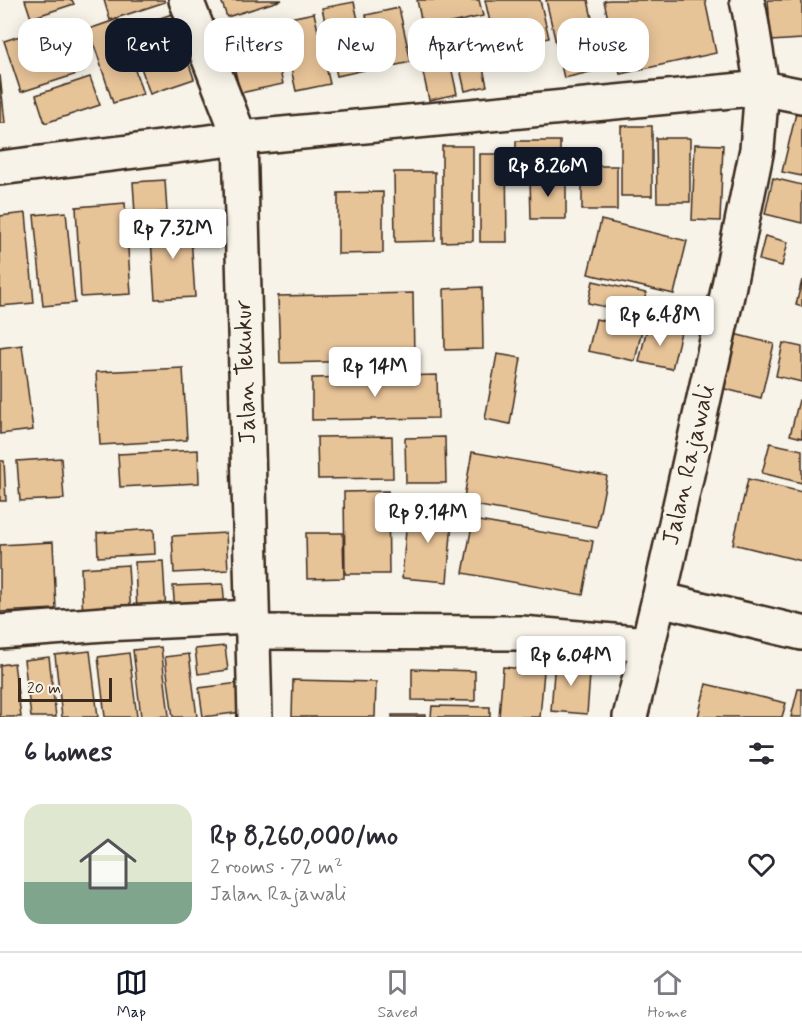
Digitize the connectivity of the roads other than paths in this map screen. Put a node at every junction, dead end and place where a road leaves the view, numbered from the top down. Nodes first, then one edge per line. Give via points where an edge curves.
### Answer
1 (186, 0) edge
2 (747, 0) edge
3 (762, 88) junction
4 (802, 96) edge
5 (240, 138) junction
6 (0, 168) edge
7 (659, 599) junction
8 (253, 624) junction
9 (0, 632) edge
10 (802, 633) edge
11 (648, 644) junction
12 (255, 717) edge
13 (630, 717) edge

1 - 5 street, Jalan Tekukur
2 - 3 street, Jalan Rajawali
3 - 4 street
3 - 5 street
3 - 7 street, Jalan Rajawali via 753,172
5 - 6 street
5 - 8 street, Jalan Tekukur
7 - 10 street
7 - 11 street, Jalan Rajawali
8 - 9 street via 104,624
8 - 11 street via 521,633
8 - 12 street, Jalan Tekukur
11 - 13 street, Jalan Rajawali

